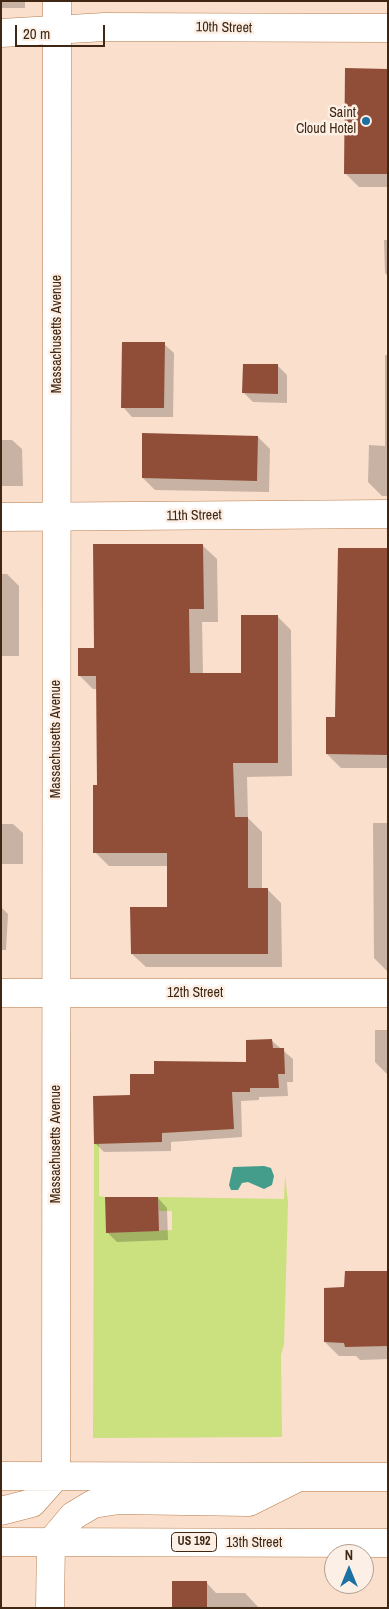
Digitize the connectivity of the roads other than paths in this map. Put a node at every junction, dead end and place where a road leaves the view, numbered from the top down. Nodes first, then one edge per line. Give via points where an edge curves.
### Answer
1 (57, 1) edge
2 (388, 28) edge
3 (57, 30) junction
4 (1, 33) edge
5 (388, 514) edge
6 (1, 517) edge
7 (56, 518) junction
8 (1, 993) edge
9 (56, 993) junction
10 (388, 993) edge
11 (1, 1476) edge
12 (56, 1476) junction
13 (300, 1476) junction
14 (388, 1477) edge
15 (1, 1511) edge
16 (1, 1542) edge
17 (51, 1542) junction
18 (388, 1543) edge
19 (50, 1608) edge

1 - 3 main road, Massachusetts Avenue
2 - 3 main road, 10th Street via 105,27
3 - 4 main road, 10th Street
3 - 7 main road, Massachusetts Avenue
5 - 7 main road, 11th Street
6 - 7 main road, 11th Street
7 - 9 main road, Massachusetts Avenue
8 - 9 main road, 12th Street
9 - 10 main road, 12th Street
9 - 12 main road, Massachusetts Avenue
11 - 12 main road
12 - 13 main road
12 - 15 main road via 32,1503
13 - 14 main road
13 - 17 main road via 249,1502 119,1500 94,1504 73,1516
16 - 17 main road, 13th Street / US 192
17 - 18 main road, 13th Street / US 192
17 - 19 main road

